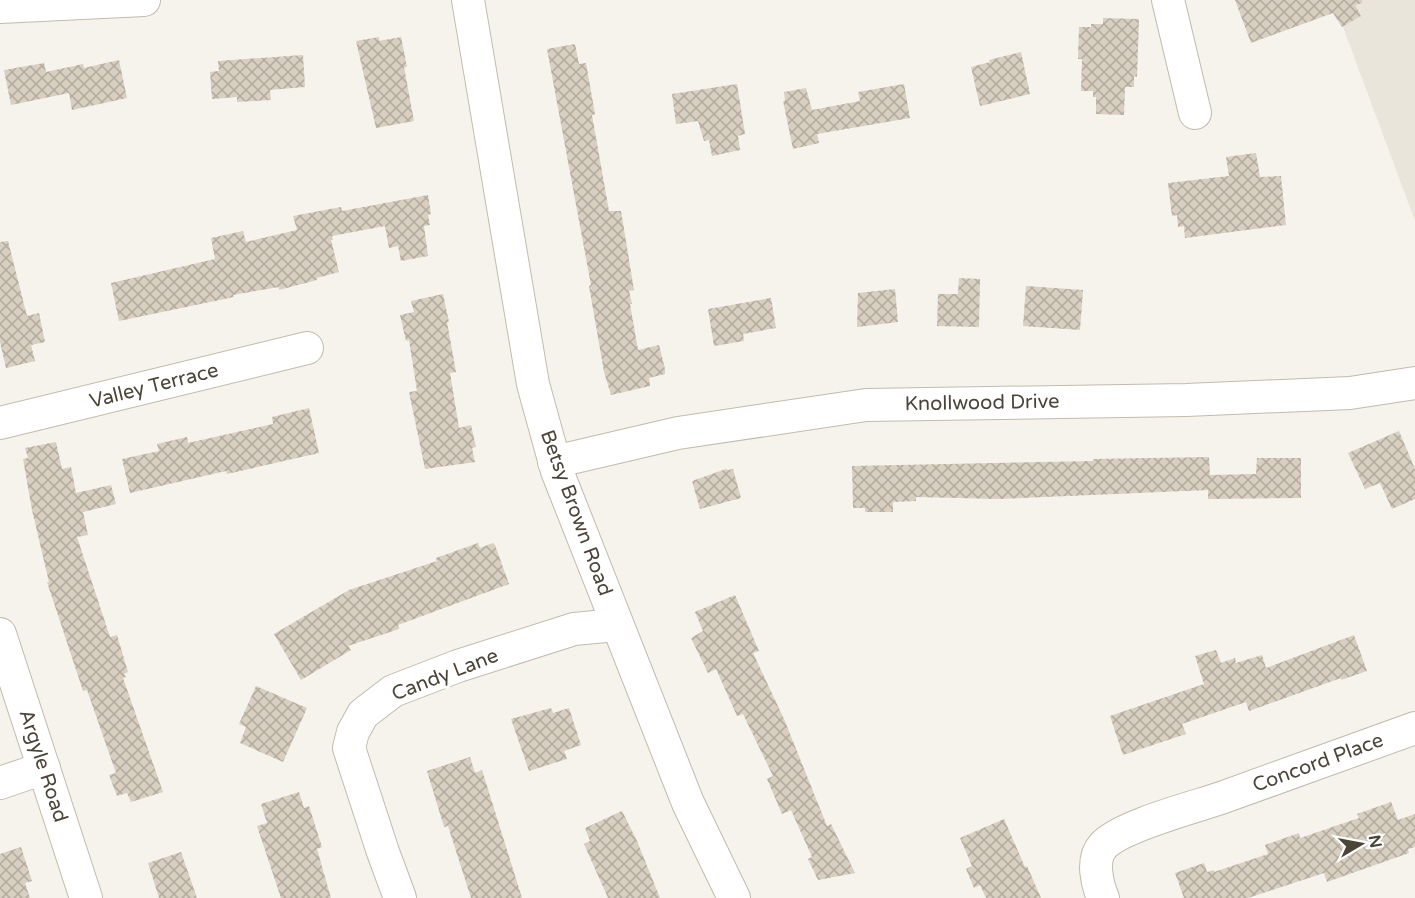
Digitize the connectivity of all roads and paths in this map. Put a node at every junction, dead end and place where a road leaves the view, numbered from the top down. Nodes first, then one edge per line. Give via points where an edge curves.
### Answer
1 (144, 0) edge
2 (468, 0) edge
3 (1168, 0) edge
4 (0, 7) edge
5 (1196, 113) dead end
6 (307, 348) dead end
7 (1415, 383) edge
8 (0, 423) edge
9 (554, 462) junction
10 (616, 625) junction
11 (0, 634) edge
12 (1415, 728) edge
13 (44, 768) junction
14 (0, 783) edge
15 (86, 898) edge
16 (400, 898) edge
17 (734, 898) edge
18 (1103, 898) edge

1 - 4 street
2 - 9 street, Betsy Brown Road via 533,384
3 - 5 street
6 - 8 street, Valley Terrace
7 - 9 street, Knollwood Drive via 1350,393 1198,400 866,405 678,433
9 - 10 street, Betsy Brown Road
10 - 16 street, Candy Lane via 574,629 458,666 393,691 363,714 349,747
10 - 17 street, Betsy Brown Road via 688,803
11 - 13 street, Argyle Road
12 - 18 street, Concord Place via 1136,826 1102,846 1097,859 1097,884
13 - 14 street
13 - 15 street, Argyle Road

